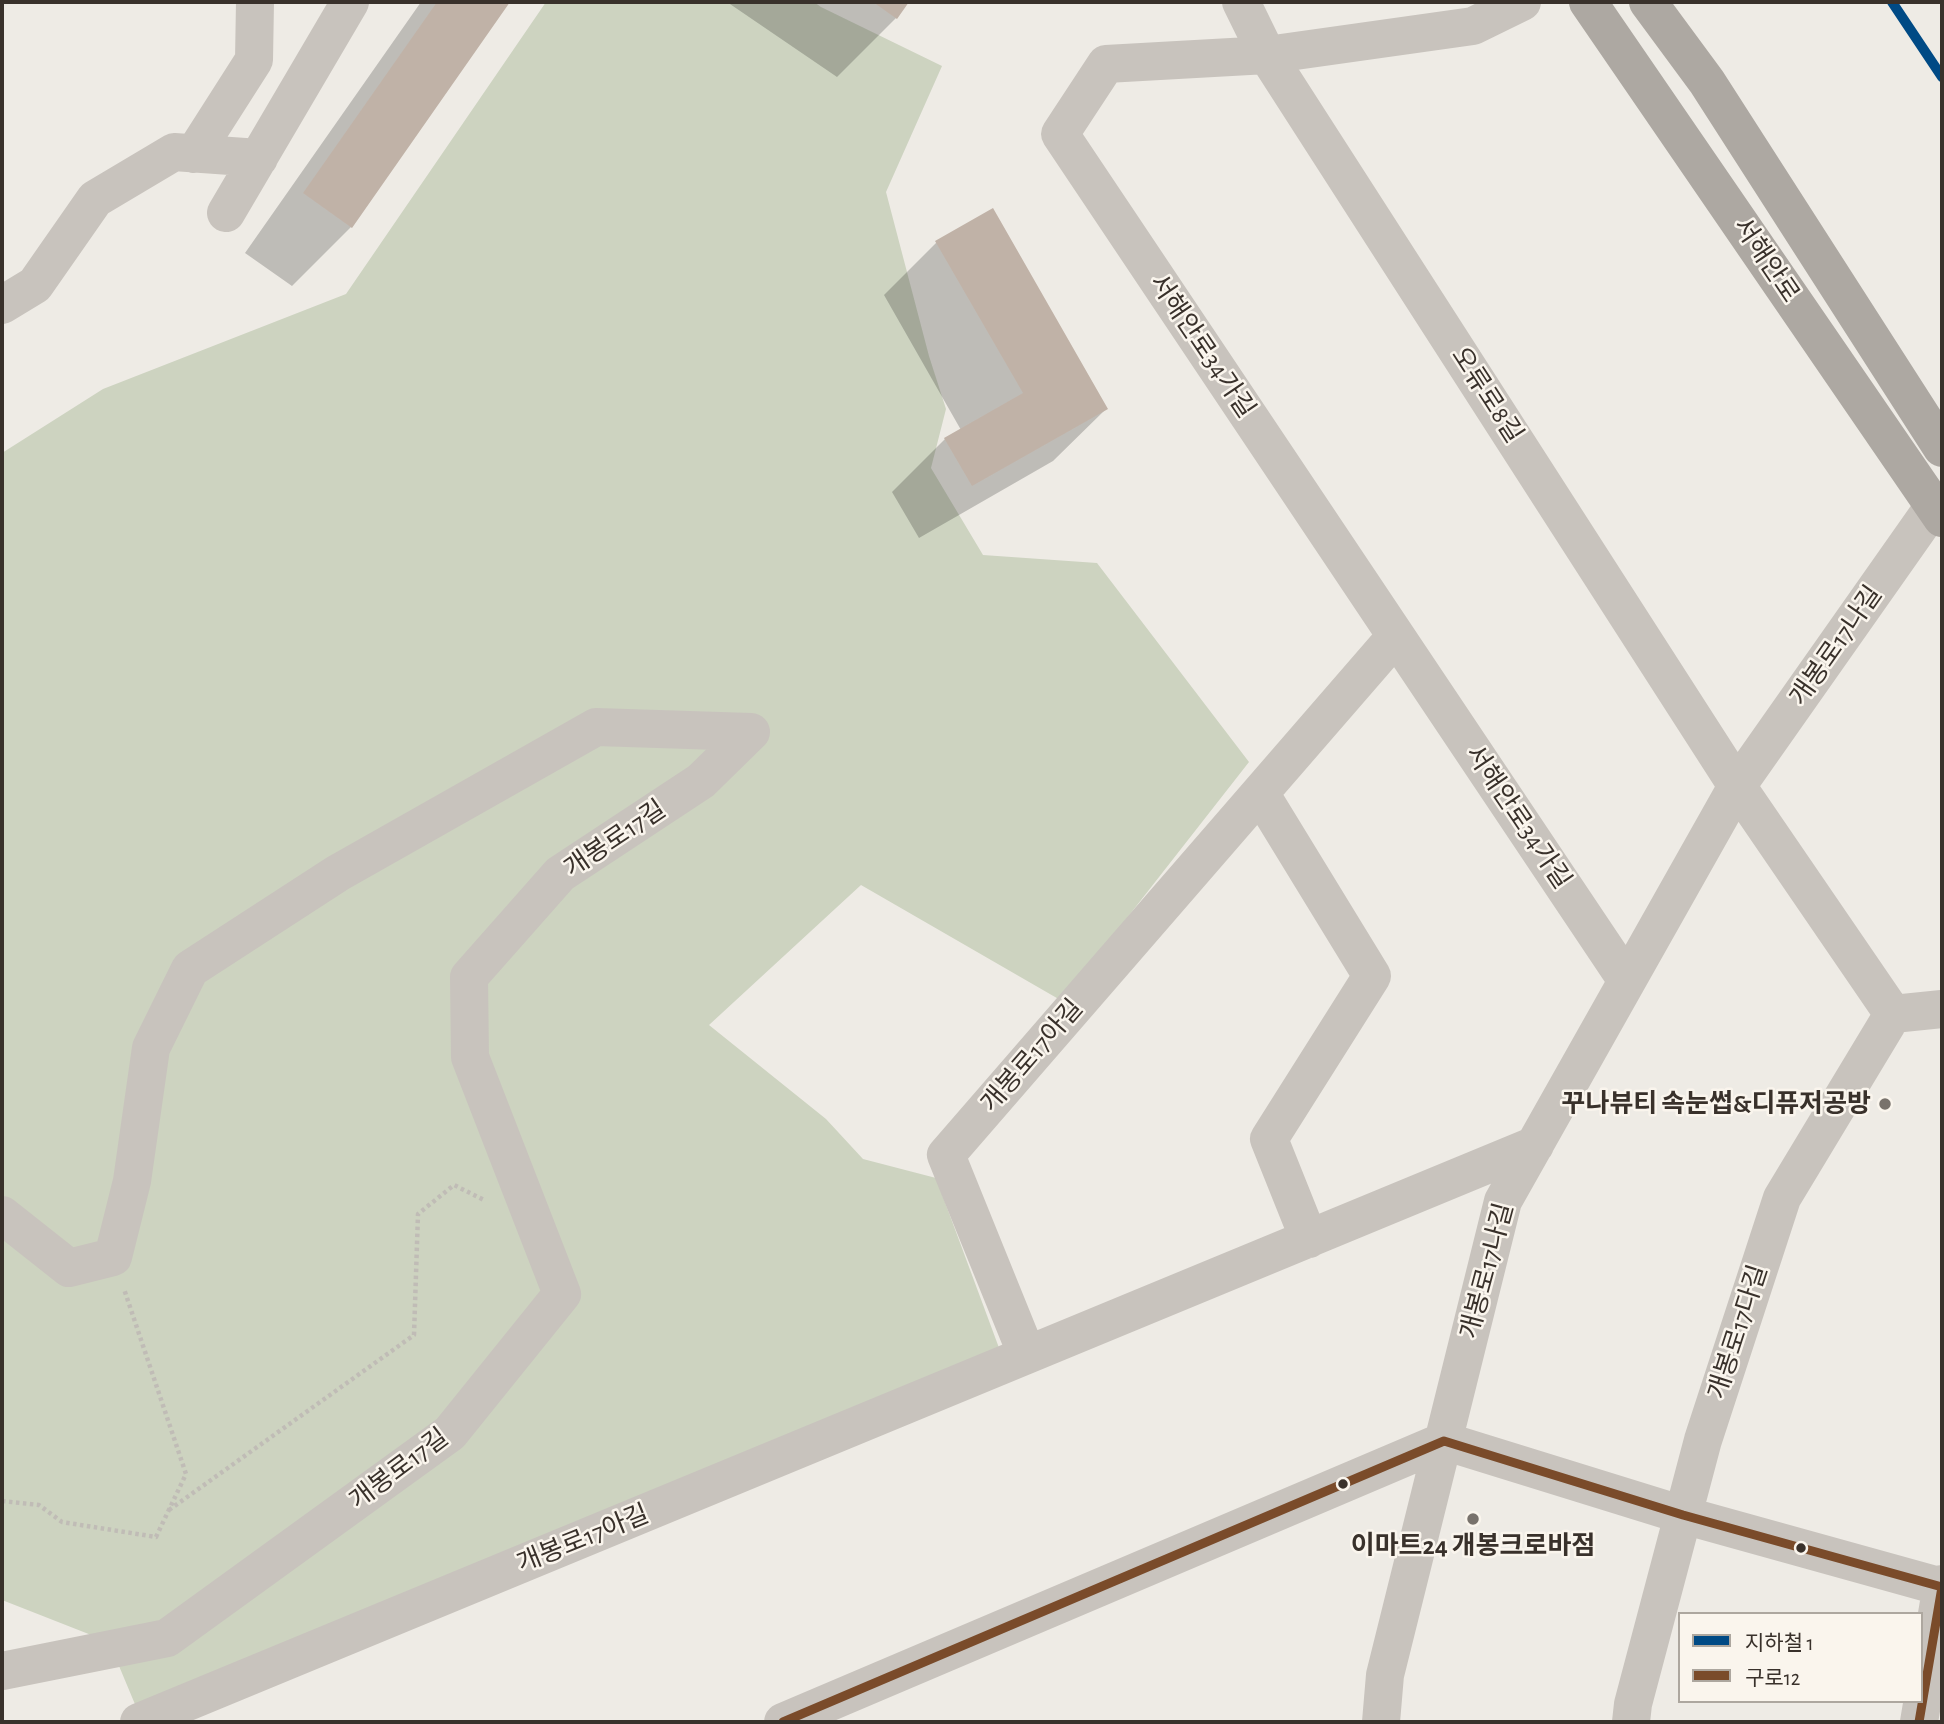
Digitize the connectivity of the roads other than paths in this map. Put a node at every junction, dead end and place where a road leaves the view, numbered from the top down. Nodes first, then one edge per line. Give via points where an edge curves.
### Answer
1 (255, 2) edge
2 (350, 2) edge
3 (1241, 2) edge
4 (1522, 2) edge
5 (1588, 2) edge
6 (1648, 2) edge
7 (1267, 55) junction
8 (194, 154) junction
9 (259, 158) junction
10 (226, 213) dead end
11 (2, 305) edge
12 (1937, 439) edge
13 (1938, 512) edge
14 (1396, 636) junction
15 (1737, 786) junction
16 (1260, 793) junction
17 (1627, 981) junction
18 (1942, 1009) edge
19 (1893, 1014) junction
20 (1535, 1145) junction
21 (2, 1215) edge
22 (1309, 1239) junction
23 (1027, 1355) junction
24 (1444, 1441) junction
25 (1683, 1515) junction
26 (1942, 1585) edge
27 (2, 1671) edge
28 (1923, 1698) edge
29 (1922, 1703) edge
30 (139, 1722) edge
31 (783, 1722) edge
32 (1381, 1722) edge
33 (1631, 1722) edge
34 (1919, 1722) edge

1 - 8 street via 254,60
2 - 9 street
3 - 7 street, 오류로8길
4 - 7 street, 서해안로34가길 via 1473,26
5 - 13 main road, 서해안로
6 - 12 main road via 1707,82
7 - 14 street, 서해안로34가길 via 1106,64 1060,134
7 - 15 street, 오류로8길
8 - 9 street
8 - 11 street via 174,152 95,199 36,285
9 - 10 street
13 - 15 street, 개봉로17나길
14 - 16 street, 개봉로17아길
14 - 17 street, 서해안로34가길
15 - 17 street, 개봉로17나길
15 - 19 street
16 - 22 street via 1372,976 1269,1139
16 - 23 street, 개봉로17아길 via 946,1155
17 - 20 street, 개봉로17나길
18 - 19 street
19 - 25 street, 개봉로17다길 via 1782,1198
20 - 22 street, 개봉로17아길
20 - 24 street, 개봉로17나길 via 1503,1201
21 - 27 street, 개봉로17길 via 69,1268 113,1257 132,1181 151,1048 190,969 338,873 596,727 751,732 701,781 560,874 469,977 470,1057 562,1294 450,1433 167,1638
22 - 23 street, 개봉로17아길
23 - 30 street, 개봉로17아길
24 - 25 street
24 - 31 street
24 - 32 street, 개봉로17나길 via 1385,1675
25 - 26 street
25 - 33 street, 개봉로17다길
26 - 28 street
29 - 34 street

